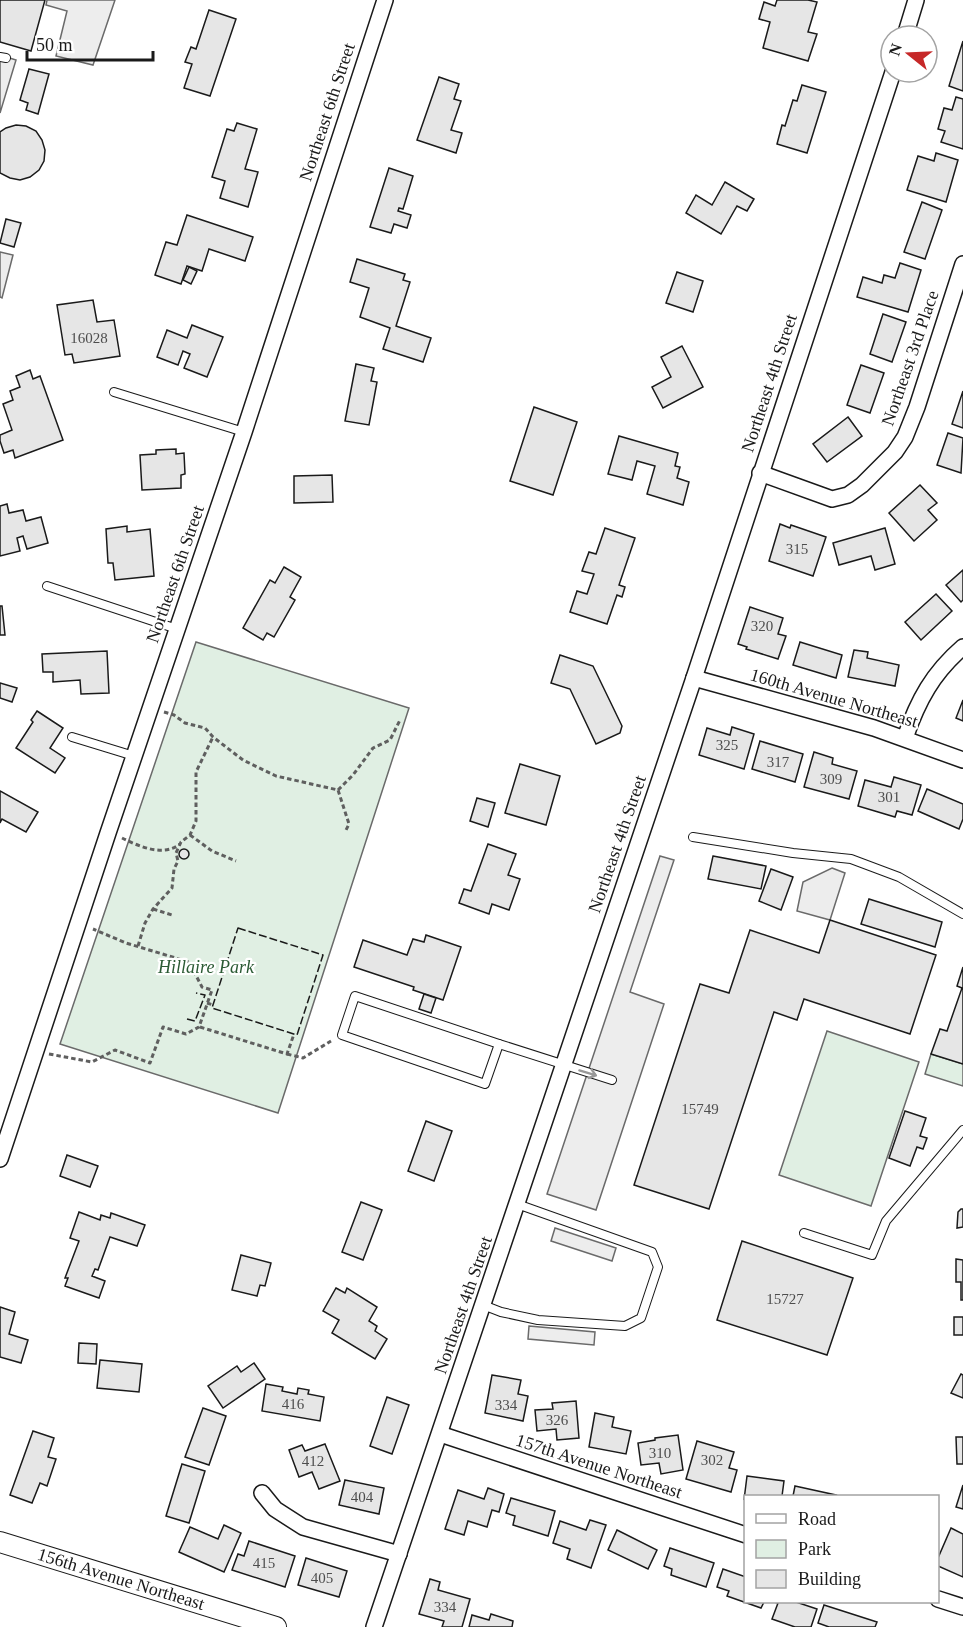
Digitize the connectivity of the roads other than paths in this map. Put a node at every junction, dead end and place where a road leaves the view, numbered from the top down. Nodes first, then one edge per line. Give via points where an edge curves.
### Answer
1 (385, 0) edge
2 (916, 0) edge
3 (909, 24) edge
4 (889, 84) edge
5 (963, 264) edge
6 (114, 392) dead end
7 (244, 432) junction
8 (760, 473) junction
9 (47, 586) dead end
10 (177, 629) junction
11 (963, 647) edge
12 (694, 678) junction
13 (72, 737) dead end
14 (905, 738) junction
15 (134, 756) junction
16 (963, 760) edge
17 (693, 837) dead end
18 (963, 914) edge
19 (499, 1044) junction
20 (563, 1065) junction
21 (612, 1080) dead end
22 (963, 1130) edge
23 (0, 1159) edge
24 (517, 1204) junction
25 (804, 1233) dead end
26 (483, 1305) junction
27 (440, 1434) junction
28 (262, 1493) dead end
29 (744, 1534) edge
30 (0, 1542) edge
31 (399, 1554) junction
32 (939, 1599) edge
33 (963, 1607) edge
34 (276, 1627) edge
35 (374, 1627) edge

1 - 7 street, Northeast 6th Street
2 - 3 street
4 - 8 street, Northeast 4th Street
5 - 8 street, Northeast 3rd Place via 917,407 895,452 862,485 848,495 832,499
6 - 7 lane
7 - 10 street, Northeast 6th Street
8 - 12 street, Northeast 4th Street
9 - 10 lane
10 - 15 street, Northeast 6th Street
11 - 14 street via 926,687
12 - 14 street, 160th Avenue Northeast
12 - 20 street, Northeast 4th Street
13 - 15 lane
14 - 16 street, 160th Avenue Northeast
15 - 23 street, Northeast 6th Street
17 - 18 lane via 793,854 851,859 899,877
19 - 19 lane via 485,1083 342,1035 354,996
19 - 20 lane
20 -> 21 lane
20 - 24 street, Northeast 4th Street
22 - 25 lane via 886,1221 872,1255
24 - 26 street, Northeast 4th Street
24 - 26 lane via 652,1252 658,1267 641,1318 625,1326 538,1320
26 - 27 street, Northeast 4th Street
27 - 29 street, 157th Avenue Northeast
27 - 31 street, Northeast 4th Street
28 - 31 street via 275,1509 303,1527
30 - 34 street, 156th Avenue Northeast
31 - 35 street, Northeast 4th Street
32 - 33 street

